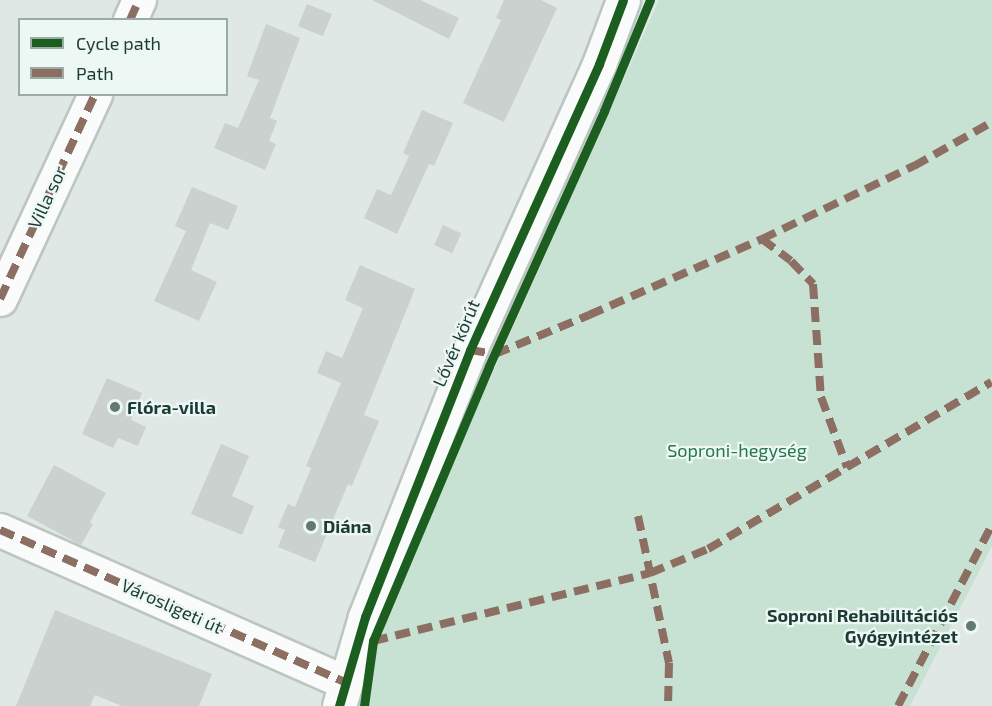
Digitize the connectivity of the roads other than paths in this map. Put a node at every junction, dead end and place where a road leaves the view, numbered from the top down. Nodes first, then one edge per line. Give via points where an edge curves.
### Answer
1 (139, 0) edge
2 (623, 0) edge
3 (131, 18) edge
4 (94, 96) edge
5 (0, 299) edge
6 (0, 530) edge
7 (341, 694) edge

1 - 3 street
2 - 7 street, Lővér körút via 594,75 470,350 365,617
4 - 5 street, Villa sor
6 - 7 street, Városligeti út

